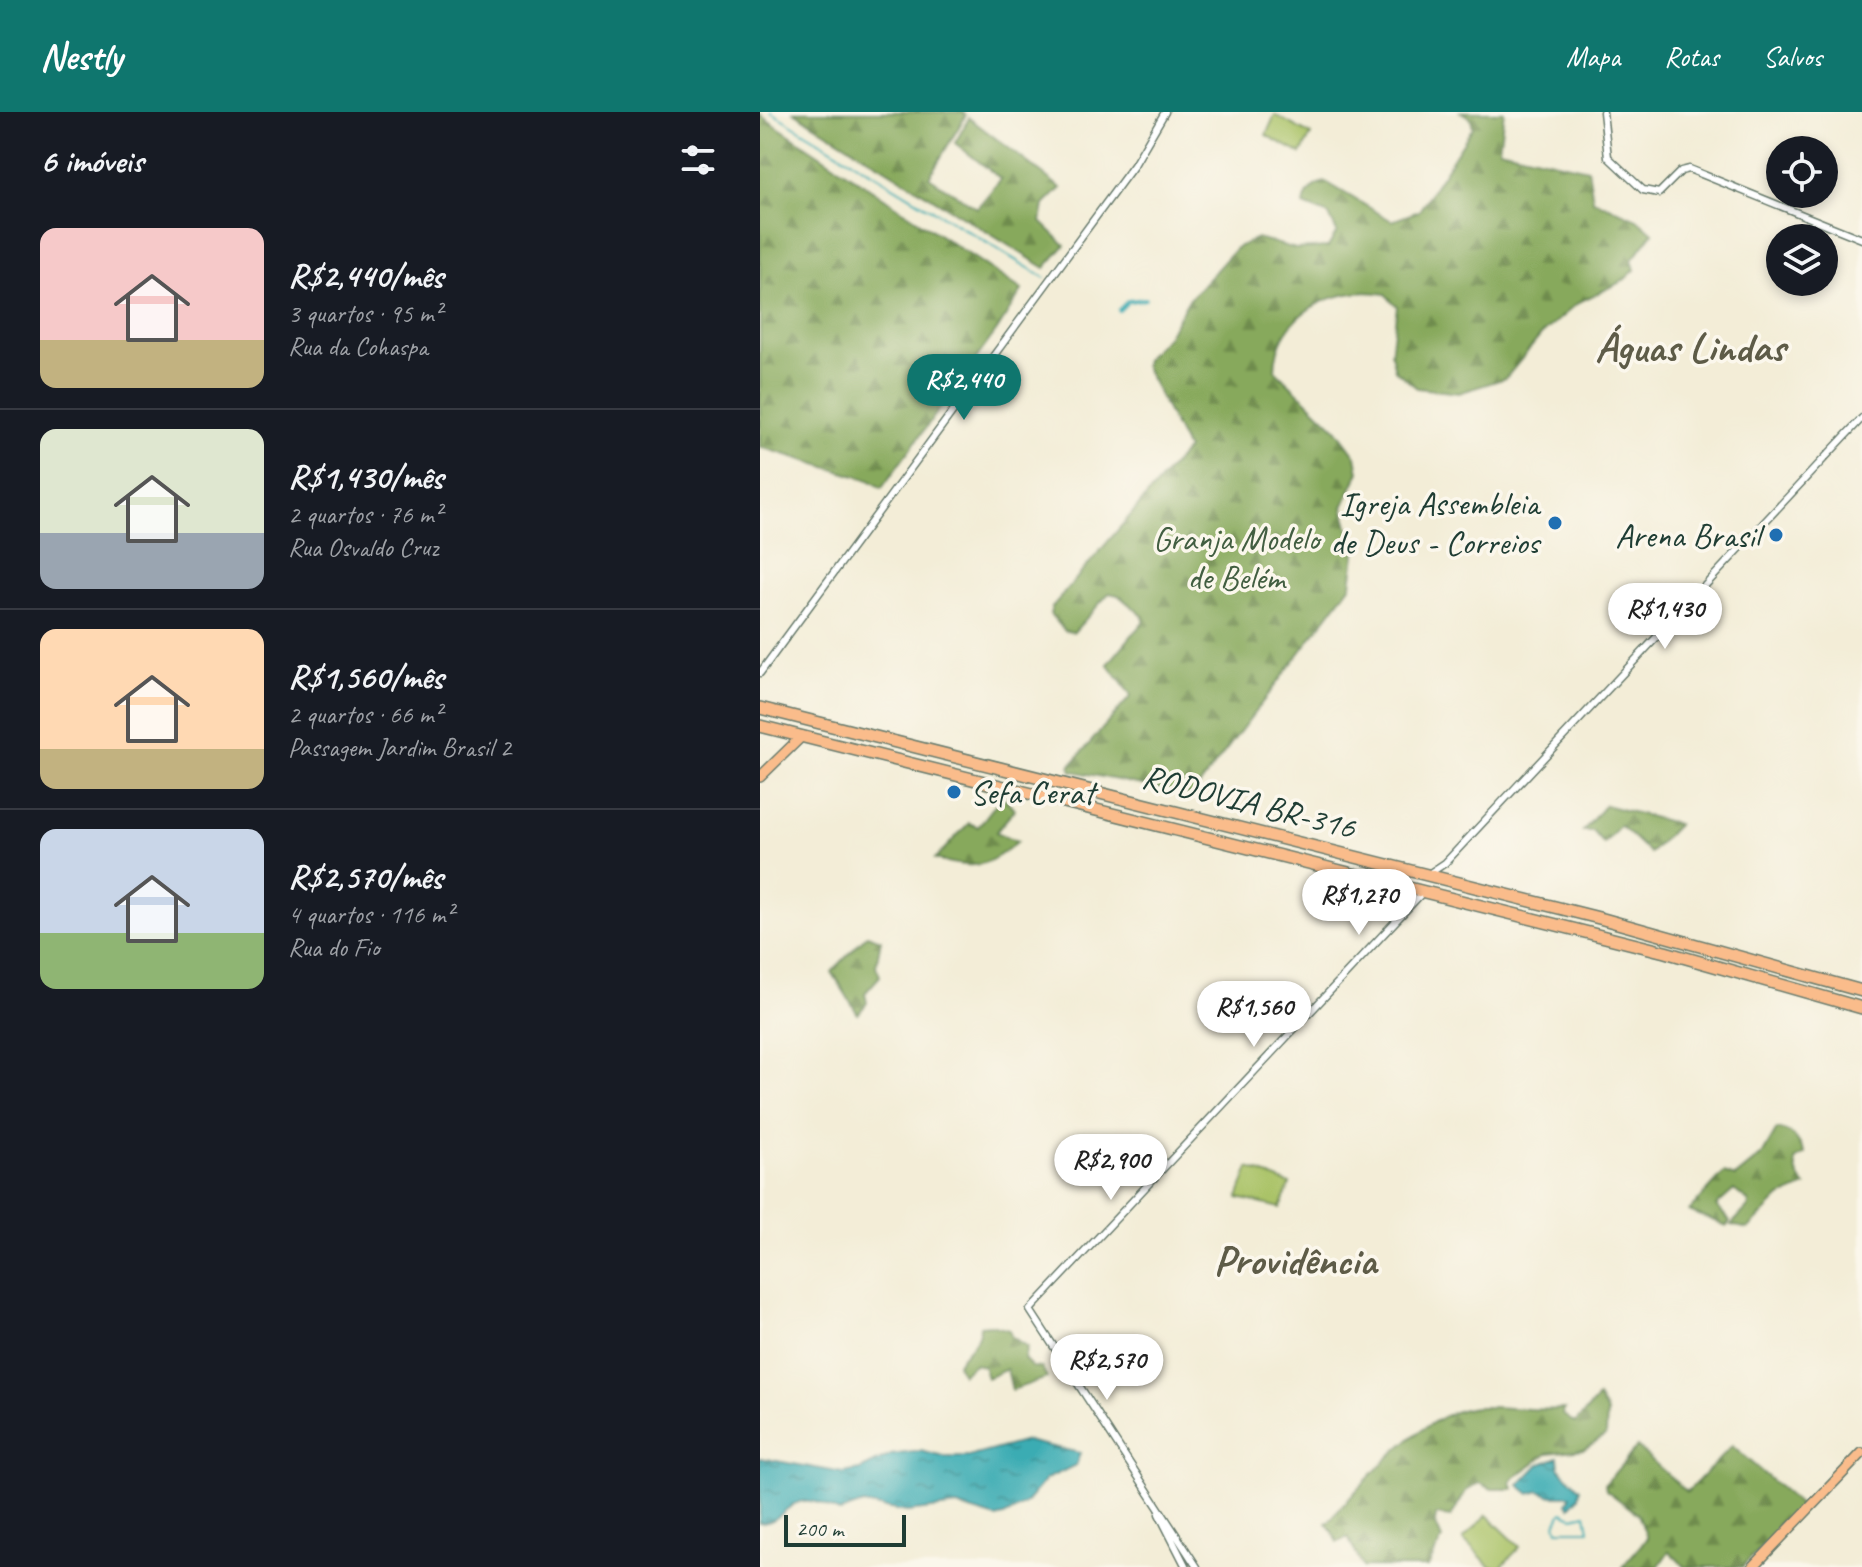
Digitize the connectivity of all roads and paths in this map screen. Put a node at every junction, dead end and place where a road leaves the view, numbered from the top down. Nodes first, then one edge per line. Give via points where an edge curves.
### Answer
1 (1165, 112) edge
2 (1603, 112) edge
3 (1862, 239) edge
4 (1862, 418) edge
5 (760, 673) edge
6 (760, 708) edge
7 (760, 726) edge
8 (788, 739) junction
9 (904, 744) junction
10 (918, 747) junction
11 (907, 763) junction
12 (760, 777) edge
13 (1254, 831) junction
14 (1276, 837) junction
15 (1244, 845) junction
16 (1271, 852) junction
17 (1445, 863) junction
18 (1427, 874) junction
19 (1448, 880) junction
20 (1423, 891) junction
21 (1862, 991) edge
22 (1862, 1008) edge
23 (1862, 1453) edge
24 (1158, 1511) junction
25 (1186, 1567) edge
26 (1197, 1567) edge
27 (1753, 1567) edge

1 - 5 street via 1134,165
2 - 3 street via 1608,157 1643,190 1659,193 1689,169
4 - 17 street
6 - 9 highway, RODOVIA BR-316
7 - 8 highway
8 - 11 highway, RODOVIA BR-316 via 802,736
8 - 12 main road
9 - 10 highway, RODOVIA BR-316
9 - 11 highway
10 - 11 highway
10 - 13 highway, RODOVIA BR-316
11 - 15 highway, RODOVIA BR-316
13 - 14 highway, RODOVIA BR-316
13 - 15 highway via 1253,841
14 - 16 highway via 1268,845
14 - 18 highway, RODOVIA BR-316
15 - 16 highway, RODOVIA BR-316
16 - 20 highway, RODOVIA BR-316
17 - 18 street
17 - 19 street
18 - 19 highway, RODOVIA BR-316
19 - 21 highway, RODOVIA BR-316
20 - 22 highway, RODOVIA BR-316
20 - 24 street via 1030,1310
23 - 27 main road
24 - 25 street
24 - 26 street

